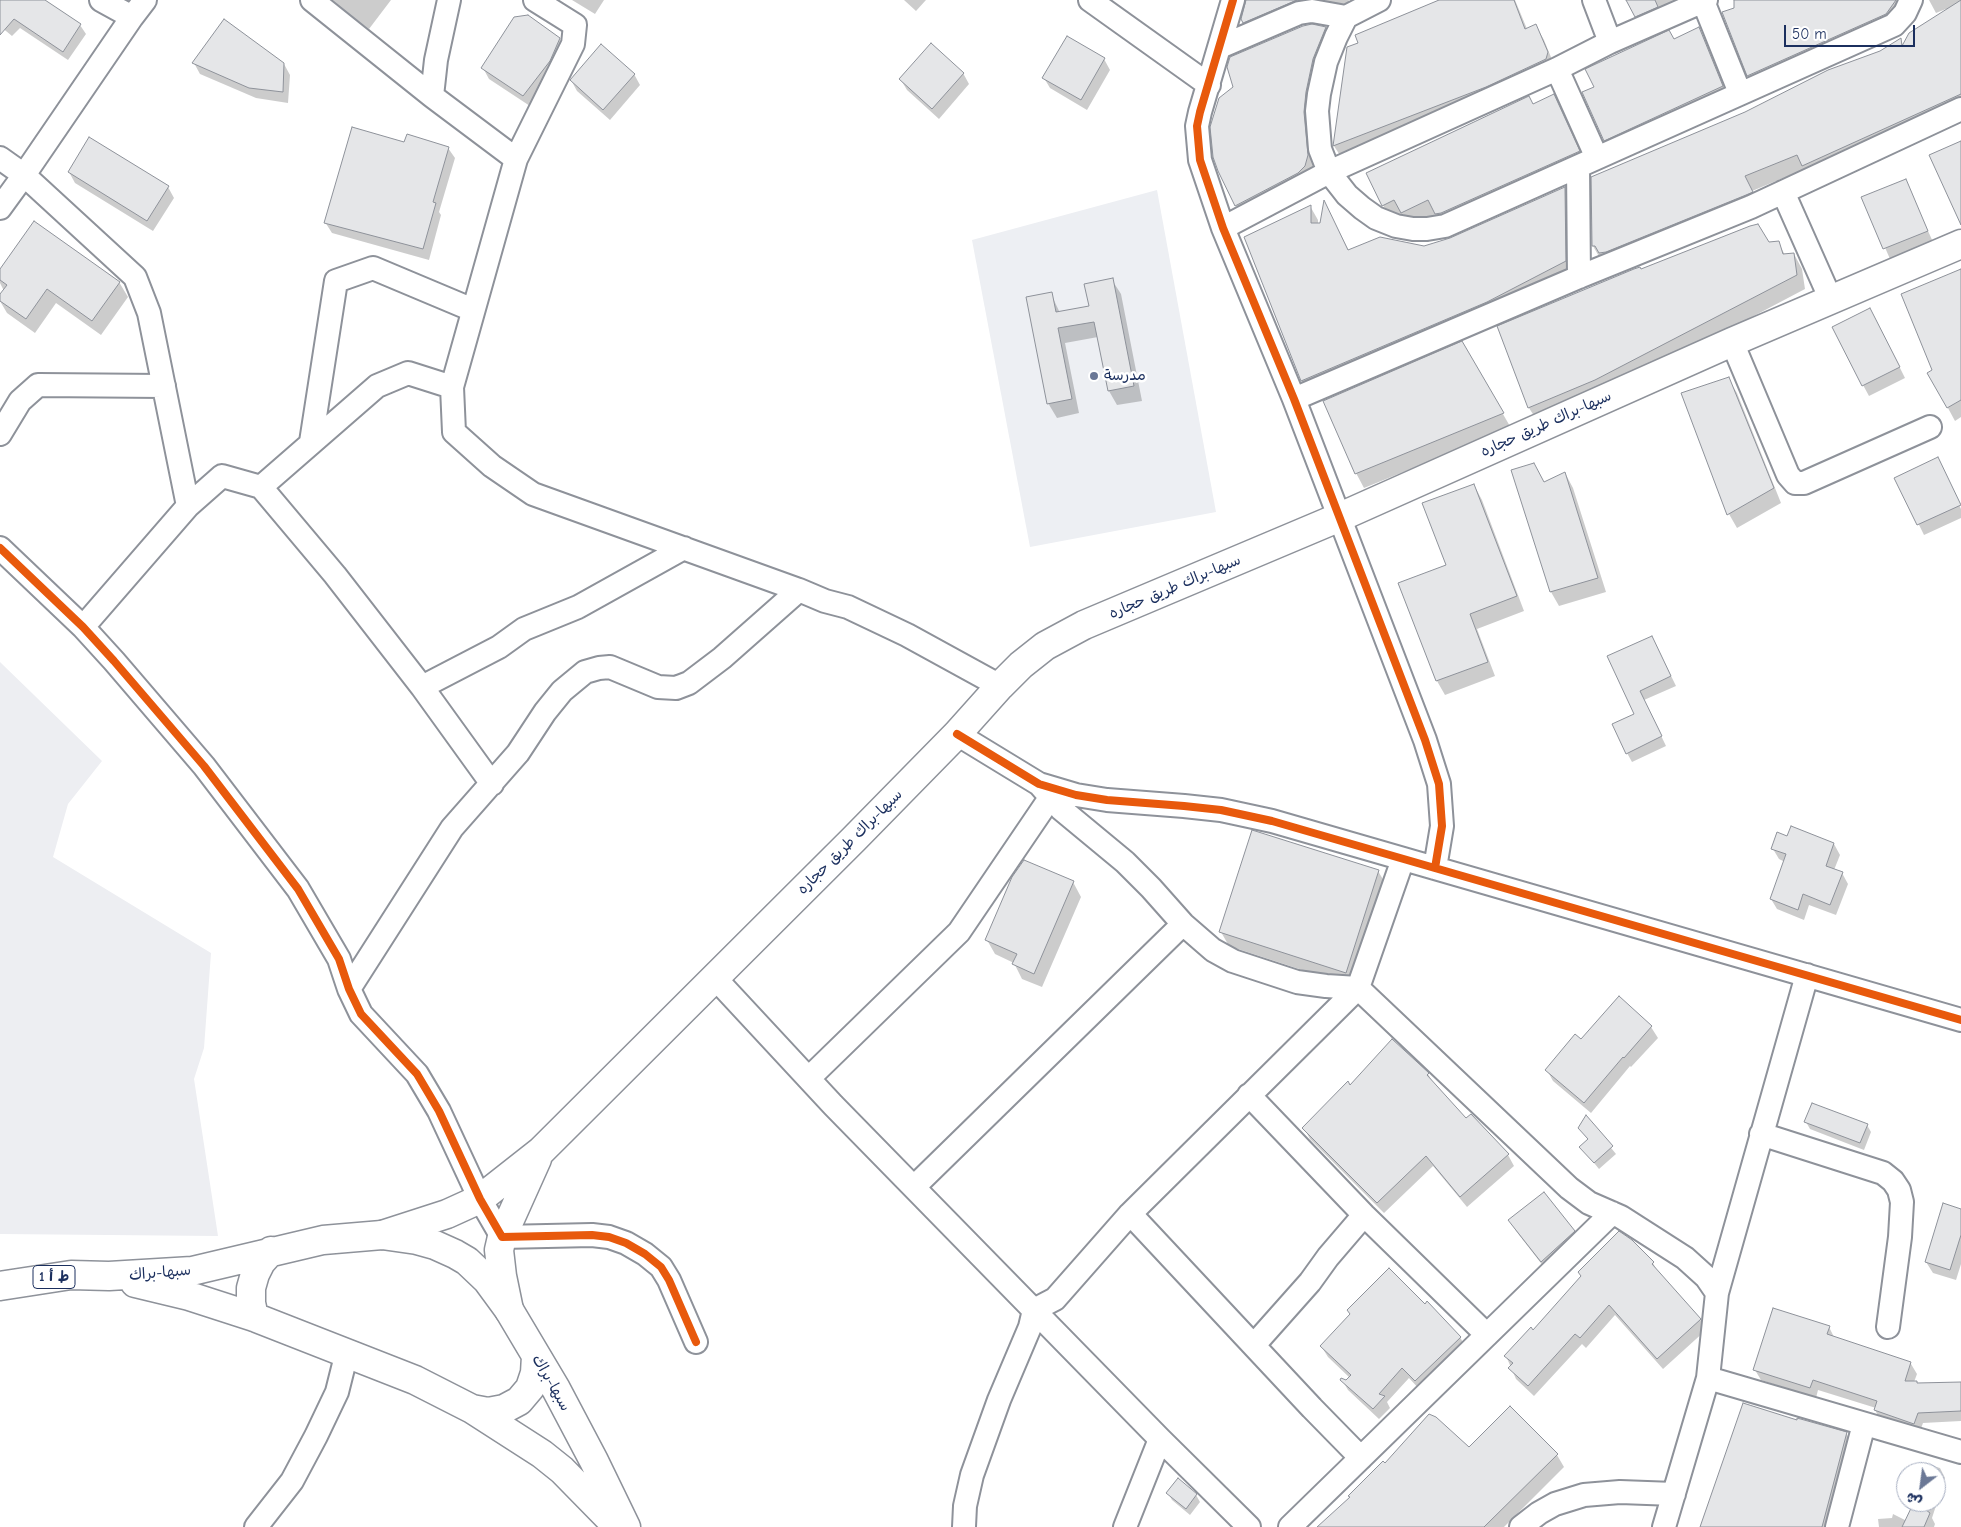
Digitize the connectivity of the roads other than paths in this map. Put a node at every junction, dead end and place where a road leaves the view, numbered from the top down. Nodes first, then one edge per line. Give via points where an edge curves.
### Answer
1 (100, 0) edge
2 (312, 0) edge
3 (449, 0) edge
4 (535, 0) edge
5 (1090, 0) edge
6 (1233, 0) edge
7 (1379, 0) edge
8 (1594, 0) edge
9 (1911, 0) edge
10 (1705, 1) edge
11 (138, 8) edge
12 (1346, 17) junction
13 (1610, 42) junction
14 (1220, 47) junction
15 (1557, 69) junction
16 (1209, 85) junction
17 (1740, 93) junction
18 (432, 96) junction
19 (1961, 109) edge
20 (0, 158) edge
21 (516, 159) junction
22 (1587, 162) junction
23 (1329, 172) junction
24 (24, 175) junction
25 (1783, 192) junction
26 (0, 208) edge
27 (1223, 228) junction
28 (1961, 244) edge
29 (1579, 277) junction
30 (1831, 300) junction
31 (473, 310) junction
32 (1732, 342) junction
33 (164, 386) junction
34 (452, 387) junction
35 (1294, 399) junction
36 (1930, 427) dead end
37 (0, 434) edge
38 (311, 442) junction
39 (261, 487) junction
40 (188, 506) junction
41 (1340, 517) junction
42 (0, 548) edge
43 (684, 548) junction
44 (799, 590) junction
45 (83, 627) junction
46 (1000, 686) junction
47 (422, 687) junction
48 (957, 734) junction
49 (492, 784) junction
50 (1045, 791) junction
51 (1403, 859) junction
52 (1436, 868) junction
53 (1183, 924) junction
54 (1807, 975) junction
55 (715, 978) junction
56 (1358, 988) junction
57 (348, 989) junction
58 (1961, 1020) edge
59 (809, 1078) junction
60 (1249, 1095) junction
61 (1761, 1134) junction
62 (541, 1151) junction
63 (914, 1187) junction
64 (480, 1200) junction
65 (1612, 1212) junction
66 (1129, 1215) junction
67 (1364, 1215) junction
68 (382, 1235) junction
69 (502, 1237) junction
70 (271, 1251) junction
71 (109, 1276) junction
72 (4, 1281) edge
73 (1717, 1293) junction
74 (509, 1310) junction
75 (1034, 1310) junction
76 (254, 1317) junction
77 (1888, 1327) dead end
78 (1487, 1335) junction
79 (696, 1342) dead end
80 (1254, 1345) junction
81 (347, 1352) junction
82 (536, 1356) junction
83 (1708, 1378) junction
84 (472, 1409) junction
85 (1864, 1424) junction
86 (1160, 1440) junction
87 (1961, 1452) edge
88 (1361, 1458) junction
89 (1674, 1494) junction
90 (965, 1517) edge
91 (260, 1526) edge
92 (618, 1527) edge
93 (626, 1527) edge
94 (949, 1527) edge
95 (1125, 1527) edge
96 (1249, 1527) edge
97 (1290, 1527) edge
98 (1521, 1527) edge
99 (1664, 1527) edge
100 (1837, 1527) edge

1 - 11 street
2 - 18 street
3 - 18 street
4 - 21 street via 575,24 573,44
5 - 16 street
6 - 14 street
7 - 12 street
8 - 13 street
9 - 17 street via 1894,25
10 - 13 street
10 - 17 street
11 - 24 street
12 - 14 street via 1306,11
12 - 23 street via 1326,62 1317,111 1320,149
13 - 15 street
14 - 16 street
15 - 22 street
15 - 23 street
16 - 27 street via 1197,126 1197,143
17 - 22 street
18 - 21 street
19 - 25 street
20 - 24 street
21 - 31 street
22 - 23 street via 1445,226 1427,229 1404,228 1376,218 1347,195
22 - 29 street
23 - 27 street
24 - 26 street
24 - 33 street via 134,277 149,313
25 - 29 street
25 - 30 street
27 - 35 street
28 - 30 main road, سبها-براك طريق حجاره
29 - 35 street
30 - 32 main road, سبها-براك طريق حجاره
31 - 34 street
31 - 38 street via 373,268 336,281
32 - 36 street via 1788,475 1795,483 1804,483
32 - 41 main road, سبها-براك طريق حجاره
33 - 37 street via 38,385 20,401
33 - 40 street
34 - 38 street via 408,372 377,386
34 - 43 street via 454,432 492,466 533,494
35 - 41 street
38 - 39 street
39 - 40 street via 222,476
39 - 47 street
40 - 45 street
41 - 46 main road, سبها-براك طريق حجاره via 1084,626 1045,646
41 - 52 street via 1439,784 1442,826
42 - 45 street
43 - 44 street
43 - 47 street via 578,607 524,629 499,647
44 - 46 street via 848,607 907,635
44 - 49 street via 722,658 689,683 676,688 658,687 610,668 585,672 562,691
45 - 57 street via 204,766 298,889 339,959
46 - 48 main road, سبها-براك طريق حجاره
47 - 49 street
48 - 50 street
48 - 55 main road, سبها-براك طريق حجاره
49 - 57 street via 439,846
50 - 51 street via 1229,812 1272,821
50 - 53 street via 1078,824 1125,862
50 - 59 street via 959,932
51 - 52 street
51 - 56 street
52 - 54 street
53 - 56 street via 1213,950 1260,971 1297,982
53 - 63 street
54 - 58 street
54 - 61 street
55 - 59 street
55 - 62 main road, سبها-براك طريق حجاره
56 - 60 street
56 - 65 street via 1569,1188 1589,1203
57 - 64 street via 361,1014 417,1074 439,1111
59 - 63 street
60 - 66 street
60 - 67 street
61 - 73 street
61 - 77 street via 1884,1173 1899,1190 1902,1202
62 - 64 main road, سبها-براك طريق حجاره
62 - 69 main road, سبها-براك طريق حجاره
63 - 75 street
64 - 68 main road, سبها-براك طريق حجاره
64 - 69 street
65 - 73 street via 1686,1258
65 - 78 street
66 - 75 street via 1055,1299
66 - 80 street
67 - 78 street
67 - 80 street
68 - 70 main road, سبها-براك via 323,1240
68 - 74 main road, سبها-براك via 435,1244 467,1261 487,1280
69 - 74 main road, سبها-براك طريق حجاره via 502,1276
69 - 79 street via 592,1236 626,1243 661,1268
70 - 71 main road, سبها-براك via 192,1271
70 - 76 main road via 261,1262 253,1281 251,1303
71 - 72 main road, ط أ 1 via 72,1275
71 - 76 main road, سبها-براك via 189,1296
73 - 83 street
74 - 82 main road, سبها-براك
75 - 86 street
75 - 90 street via 972,1475
76 - 81 main road, سبها-براك
78 - 88 street
80 - 88 street
81 - 84 main road, سبها-براك via 415,1380
81 - 91 street via 338,1392 292,1481
82 - 84 main road via 530,1388 519,1401 504,1409 488,1412
82 - 93 main road, سبها-براك via 582,1438
83 - 85 street
83 - 89 street
84 - 92 main road, سبها-براك via 562,1470
85 - 87 street
85 - 100 street
86 - 95 street
86 - 96 street
88 - 97 street
89 - 98 street via 1620,1492 1584,1495 1539,1512
89 - 99 street
90 - 94 street

